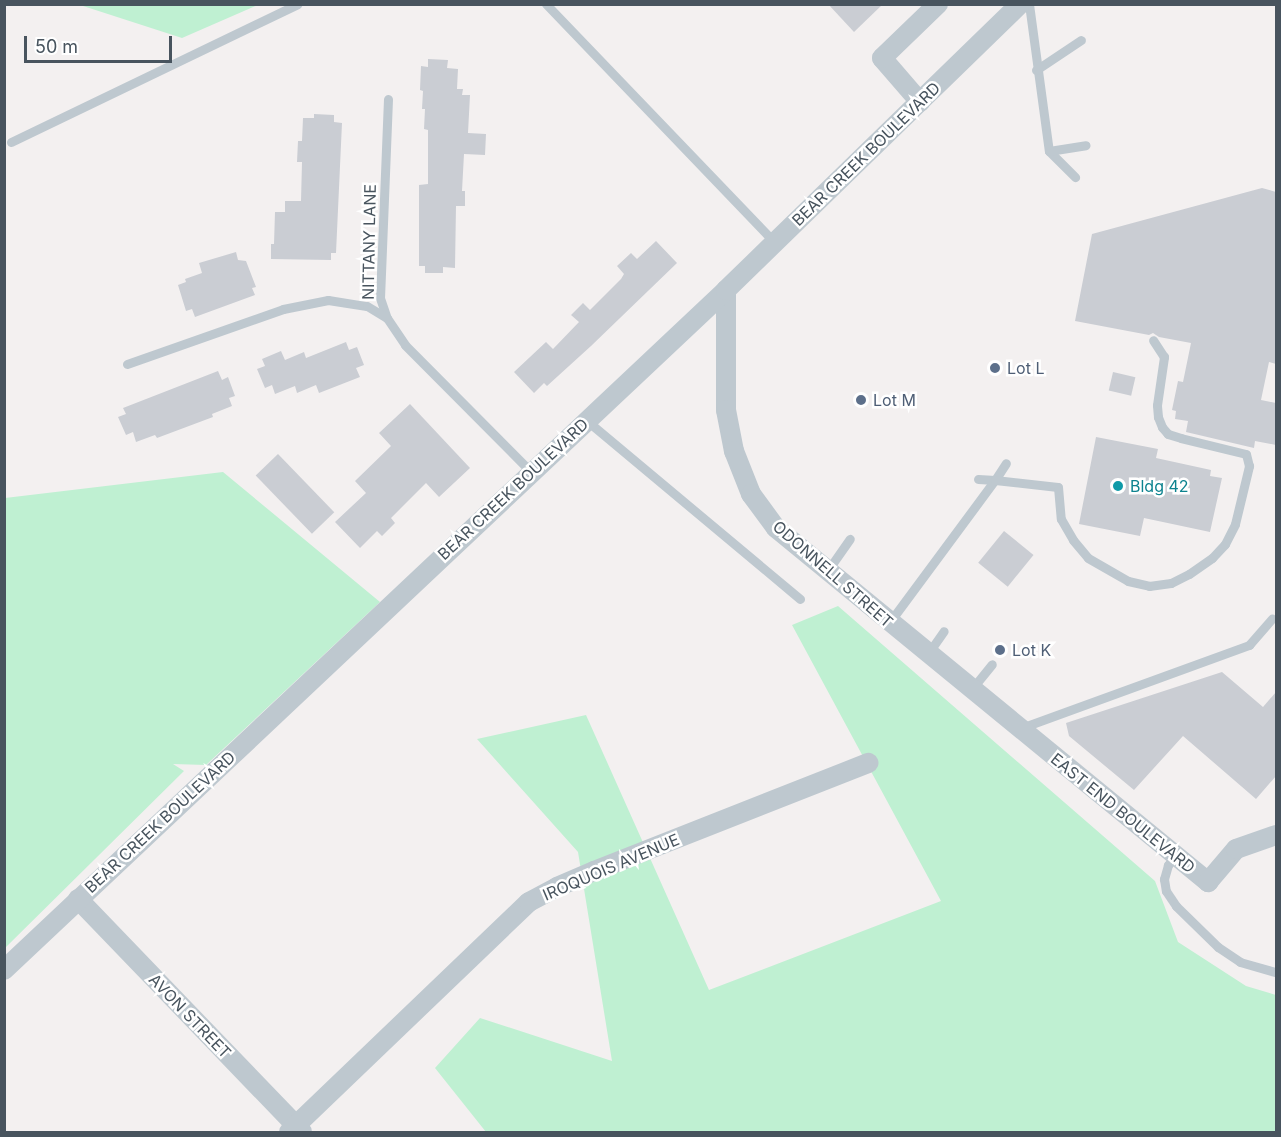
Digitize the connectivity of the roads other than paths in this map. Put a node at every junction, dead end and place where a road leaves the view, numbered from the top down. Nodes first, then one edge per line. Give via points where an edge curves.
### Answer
1 (298, 4) edge
2 (546, 4) edge
3 (938, 4) edge
4 (1020, 4) edge
5 (1029, 4) edge
6 (1081, 40) dead end
7 (1036, 70) junction
8 (388, 99) dead end
9 (920, 102) junction
10 (10, 142) dead end
11 (1086, 145) dead end
12 (1049, 151) junction
13 (1075, 177) dead end
14 (775, 243) junction
15 (726, 290) junction
16 (387, 318) junction
17 (1152, 340) dead end
18 (127, 364) dead end
19 (586, 420) junction
20 (1006, 463) dead end
21 (531, 472) junction
22 (978, 479) dead end
23 (995, 480) junction
24 (850, 539) dead end
25 (826, 572) junction
26 (801, 599) dead end
27 (1272, 619) dead end
28 (889, 623) junction
29 (944, 631) dead end
30 (927, 655) junction
31 (992, 664) dead end
32 (971, 690) junction
33 (999, 713) joint
34 (1019, 729) junction
35 (868, 763) dead end
36 (1276, 835) edge
37 (1176, 855) junction
38 (78, 899) junction
39 (4, 970) edge
40 (1276, 972) edge
41 (296, 1130) edge

1 - 10 lane
2 - 14 lane
3 - 9 street via 882,58
4 - 9 street, BEAR CREEK BOULEVARD
5 - 7 lane
6 - 7 lane
7 - 12 lane
8 - 16 lane, NITTANY LANE via 380,298
9 - 14 street, BEAR CREEK BOULEVARD
11 - 12 lane
12 - 13 lane
14 - 15 street, BEAR CREEK BOULEVARD
15 - 19 street, BEAR CREEK BOULEVARD
15 - 25 street, ODONNELL STREET via 726,410 734,451 751,494 776,528
16 - 18 lane via 368,306 328,300 282,309
16 - 21 lane, NITTANY LANE via 405,345
17 - 23 lane via 1164,357 1158,405 1162,427 1168,434 1246,454 1249,466 1235,524 1212,558 1170,583 1149,586 1128,581 1088,558 1073,540 1061,519 1058,487
19 - 21 street, BEAR CREEK BOULEVARD
19 - 26 lane
20 - 23 lane
21 - 38 street, BEAR CREEK BOULEVARD
22 - 23 lane
23 - 28 lane
24 - 25 lane
25 - 28 street, ODONNELL STREET
27 - 34 lane via 1249,645
28 - 30 street, ODONNELL STREET
29 - 30 lane
30 - 32 street, ODONNELL STREET
31 - 32 lane
32 - 33 street, ODONNELL STREET
33 - 34 street, EAST END BOULEVARD
34 - 37 street, EAST END BOULEVARD
35 - 41 street, IROQUOIS AVENUE via 594,871 529,902
36 - 37 street, EAST END BOULEVARD via 1236,849 1208,882
37 - 40 lane via 1164,879 1166,891 1176,906 1218,947 1240,962
38 - 39 street, BEAR CREEK BOULEVARD
38 - 41 street, AVON STREET

